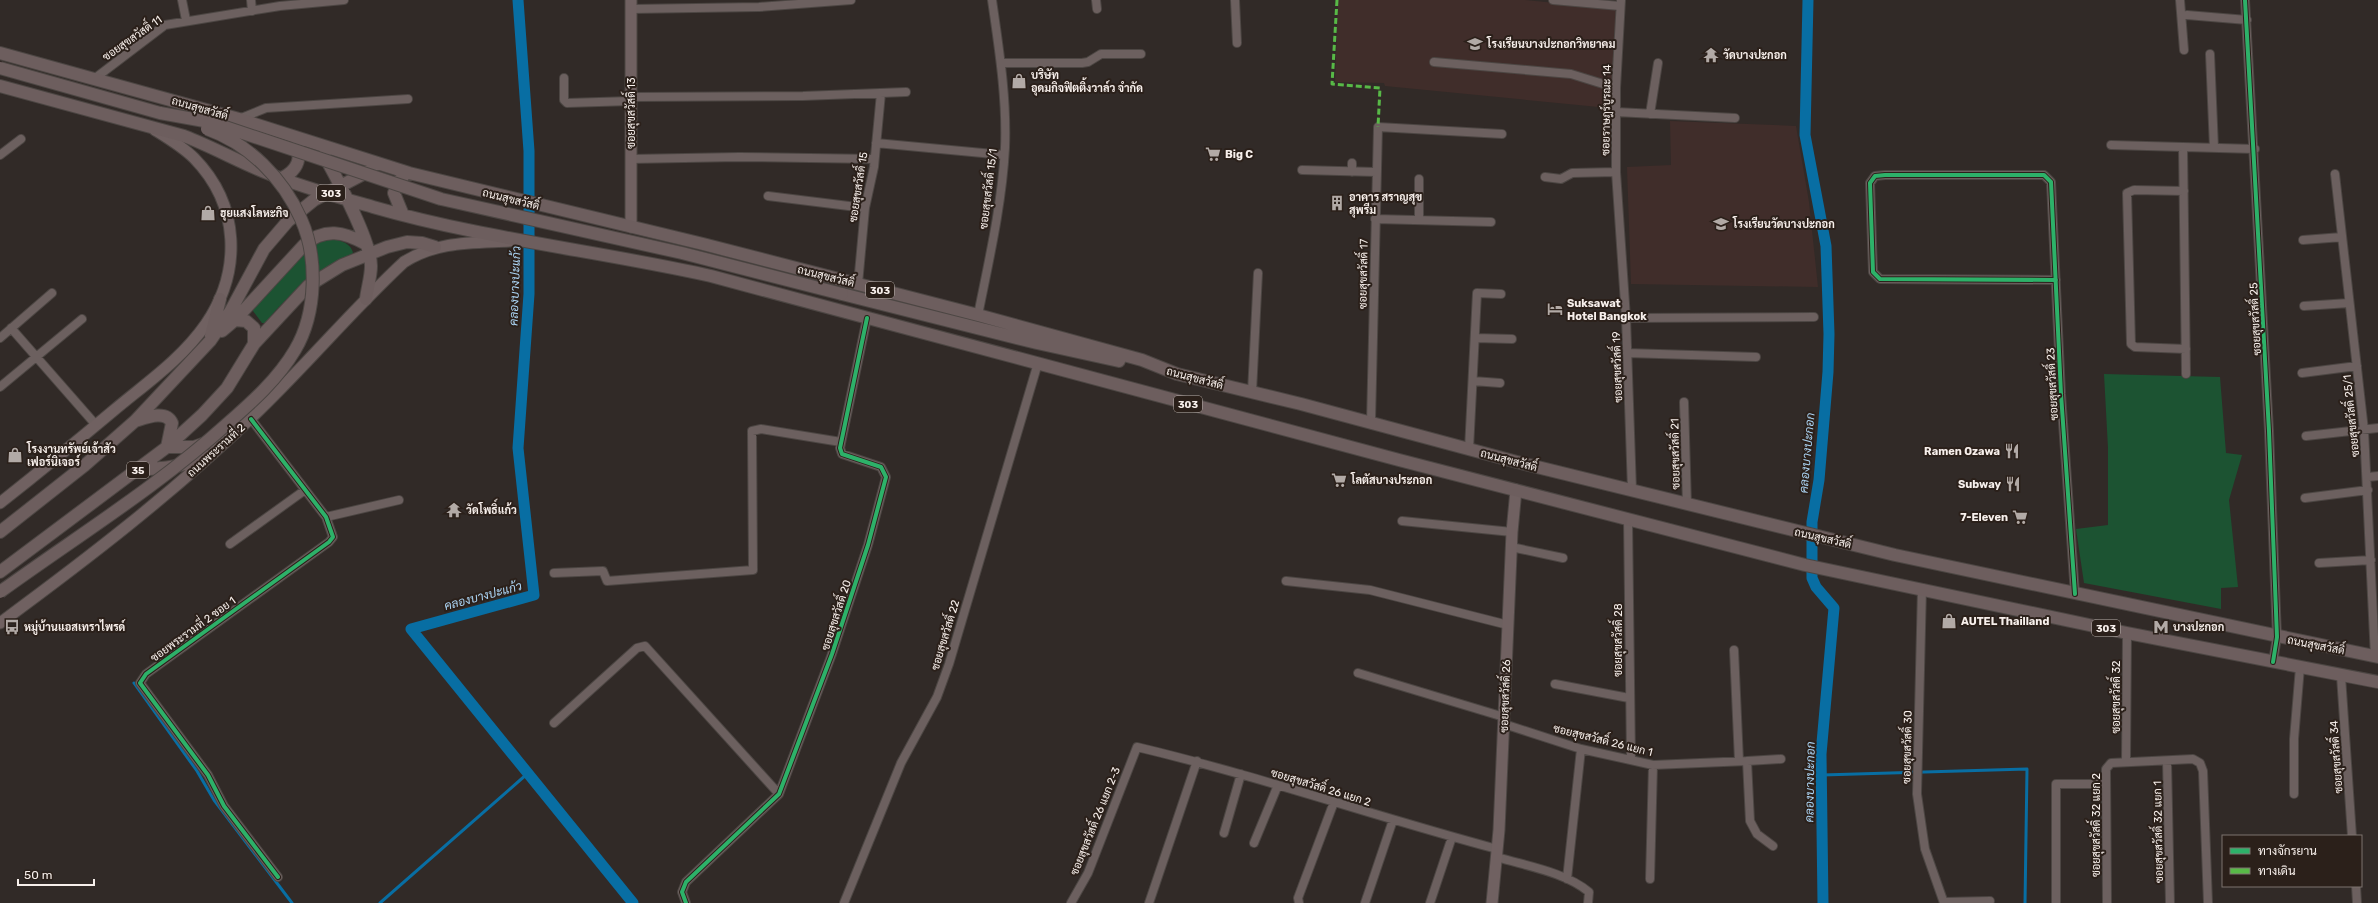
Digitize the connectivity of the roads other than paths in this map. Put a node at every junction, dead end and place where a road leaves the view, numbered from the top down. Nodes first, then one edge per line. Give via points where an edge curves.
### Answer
1 (182, 0) edge
2 (251, 0) edge
3 (334, 0) edge
4 (344, 0) edge
5 (851, 0) edge
6 (992, 0) edge
7 (1096, 0) edge
8 (1236, 0) edge
9 (1553, 0) edge
10 (2180, 0) edge
11 (2245, 0) edge
12 (280, 3) edge
13 (1620, 3) edge
14 (631, 5) edge
15 (1097, 9) dead end
16 (252, 11) junction
17 (2187, 15) dead end
18 (186, 20) junction
19 (2247, 20) junction
20 (1237, 43) dead end
21 (2184, 50) dead end
22 (0, 53) edge
23 (1141, 54) dead end
24 (2210, 54) dead end
25 (1434, 62) dead end
26 (1001, 63) junction
27 (1658, 63) dead end
28 (0, 68) edge
29 (564, 78) dead end
30 (94, 79) junction
31 (0, 86) edge
32 (1616, 88) junction
33 (906, 92) dead end
34 (881, 93) junction
35 (408, 99) dead end
36 (631, 99) junction
37 (1616, 112) junction
38 (160, 113) junction
39 (1650, 114) junction
40 (1735, 118) dead end
41 (239, 119) junction
42 (147, 125) junction
43 (1502, 134) dead end
44 (294, 135) junction
45 (21, 139) dead end
46 (317, 142) junction
47 (876, 144) junction
48 (2111, 145) dead end
49 (2183, 147) junction
50 (2214, 148) junction
51 (2255, 149) junction
52 (0, 155) edge
53 (1004, 155) junction
54 (630, 159) junction
55 (874, 159) junction
56 (1352, 163) dead end
57 (388, 166) junction
58 (1302, 170) dead end
59 (1352, 172) junction
60 (1376, 172) junction
61 (1616, 172) junction
62 (409, 173) junction
63 (2335, 174) dead end
64 (1545, 177) dead end
65 (282, 178) junction
66 (1419, 180) dead end
67 (340, 185) junction
68 (2184, 191) junction
69 (327, 192) junction
70 (768, 196) dead end
71 (346, 198) junction
72 (865, 208) junction
73 (403, 215) junction
74 (1375, 219) junction
75 (1419, 220) junction
76 (1491, 222) dead end
77 (631, 227) junction
78 (2342, 237) junction
79 (2303, 240) dead end
80 (523, 241) junction
81 (435, 247) junction
82 (368, 249) junction
83 (1258, 273) dead end
84 (2056, 280) junction
85 (858, 284) junction
86 (52, 293) dead end
87 (1501, 294) dead end
88 (220, 299) junction
89 (366, 299) junction
90 (2350, 303) junction
91 (2304, 306) dead end
92 (978, 315) junction
93 (1814, 317) dead end
94 (867, 318) junction
95 (1626, 318) junction
96 (82, 319) dead end
97 (236, 320) junction
98 (11, 328) junction
99 (0, 338) edge
100 (1475, 338) junction
101 (1512, 340) dead end
102 (210, 341) junction
103 (254, 344) junction
104 (2186, 349) junction
105 (1627, 353) junction
106 (37, 356) junction
107 (1756, 357) dead end
108 (1038, 363) junction
109 (2357, 366) junction
110 (1167, 371) junction
111 (2302, 373) dead end
112 (2186, 374) dead end
113 (1473, 381) junction
114 (1500, 383) dead end
115 (0, 387) edge
116 (1252, 392) junction
117 (1684, 402) dead end
118 (251, 419) junction
119 (135, 421) junction
120 (1371, 422) junction
121 (96, 425) junction
122 (2378, 428) edge
123 (2364, 430) junction
124 (236, 432) junction
125 (2306, 436) dead end
126 (841, 442) junction
127 (167, 447) junction
128 (1469, 449) junction
129 (209, 456) junction
130 (140, 469) junction
131 (2378, 476) edge
132 (2368, 477) junction
133 (305, 490) junction
134 (1516, 490) junction
135 (1632, 490) junction
136 (2368, 490) junction
137 (2305, 498) dead end
138 (399, 500) dead end
139 (0, 503) edge
140 (1687, 505) junction
141 (326, 517) junction
142 (1628, 519) junction
143 (1402, 521) dead end
144 (0, 532) edge
145 (1512, 532) junction
146 (230, 544) dead end
147 (1511, 547) junction
148 (1563, 558) dead end
149 (2371, 560) junction
150 (2319, 563) dead end
151 (0, 572) edge
152 (554, 573) dead end
153 (1286, 581) dead end
154 (1922, 588) junction
155 (0, 592) edge
156 (2075, 594) junction
157 (0, 624) edge
158 (1508, 625) junction
159 (2127, 633) junction
160 (2277, 637) junction
161 (1734, 650) dead end
162 (2377, 657) edge
163 (2273, 662) junction
164 (2300, 667) junction
165 (1358, 672) dead end
166 (2341, 676) junction
167 (2378, 682) edge
168 (1555, 684) dead end
169 (1629, 698) junction
170 (1504, 721) junction
171 (554, 724) dead end
172 (1137, 747) joint
173 (1581, 749) junction
174 (1781, 759) dead end
175 (1631, 760) junction
176 (1197, 761) junction
177 (1739, 761) junction
178 (1747, 761) junction
179 (2167, 761) junction
180 (2126, 762) junction
181 (1653, 765) junction
182 (1241, 774) junction
183 (2106, 784) junction
184 (1278, 785) junction
185 (779, 794) junction
186 (2294, 794) dead end
187 (1334, 802) junction
188 (1393, 820) junction
189 (1224, 833) dead end
190 (2352, 835) edge
191 (1452, 837) junction
192 (1254, 844) dead end
193 (1773, 846) dead end
194 (1497, 853) junction
195 (278, 877) dead end
196 (1567, 879) junction
197 (1650, 879) dead end
198 (2356, 887) edge
199 (1990, 901) dead end
200 (1944, 902) edge
201 (686, 903) edge
202 (844, 903) edge
203 (1072, 903) edge
204 (1149, 903) edge
205 (1299, 903) edge
206 (1365, 903) edge
207 (1430, 903) edge
208 (1492, 903) edge
209 (1588, 903) edge
210 (2056, 903) edge
211 (2107, 903) edge
212 (2170, 903) edge
213 (2208, 903) edge
214 (2357, 903) edge

1 - 18 street
2 - 16 street
3 - 4 street, ซอยสุขสวัสดิ์ 11
3 - 12 street, ซอยสุขสวัสดิ์ 11
5 - 14 street via 759,7
6 - 26 street, ซอยสุขสวัสดิ์ 15/1
7 - 15 street
8 - 20 street
9 - 13 street
10 - 21 street
11 - 19 street, ซอยสุขสวัสดิ์ 25
12 - 16 street, ซอยสุขสวัสดิ์ 11
13 - 32 street, ซอยราษฎร์บูรณะ 14
14 - 36 main road, ซอยสุขสวัสดิ์ 13
16 - 18 street, ซอยสุขสวัสดิ์ 11
17 - 19 street
18 - 30 street, ซอยสุขสวัสดิ์ 11 via 165,25
19 - 51 street, ซอยสุขสวัสดิ์ 25
22 - 30 main road, ถนนสุขสวัสดิ์
23 - 26 street via 1101,54 1082,63
24 - 50 street
25 - 32 street via 1571,74
26 - 53 street, ซอยสุขสวัสดิ์ 15/1 via 1004,92
27 - 39 street
28 - 38 main road, bridge
29 - 36 street via 564,100 567,103
30 - 41 main road, ถนนสุขสวัสดิ์ / 303
31 - 42 main road, 303
32 - 37 street, ซอยราษฎร์บูรณะ 14
33 - 34 street
34 - 36 street
34 - 47 street, ซอยสุขสวัสดิ์ 15
35 - 41 street via 266,108
36 - 54 main road, ซอยสุขสวัสดิ์ 13
37 - 39 street
37 - 61 street, ซอยราษฎร์บูรณะ 14
38 - 110 main road, 303, bridge via 210,122 441,199 682,253 1037,343
38 - 155 main road, bridge via 219,133 248,151 282,183 304,225 310,251 312,287 303,332 296,348 271,383 195,453
39 - 40 street
41 - 44 main road, ถนนสุขสวัสดิ์ / 303
42 - 65 main road, 303 via 213,147
42 - 88 main road via 193,157 213,182 222,201 233,245 228,278
43 - 60 street, ซอยสุขสวัสดิ์ 17 via 1378,127
44 - 46 main road, ถนนสุขสวัสดิ์ / 303
44 - 65 main road via 300,156 298,166
45 - 52 street
46 - 57 main road, ถนนสุขสวัสดิ์ / 303
46 - 67 main road
47 - 53 street
47 - 55 street, ซอยสุขสวัสดิ์ 15
48 - 49 street
49 - 50 street
49 - 68 street
50 - 51 street
51 - 160 street, ซอยสุขสวัสดิ์ 25
53 - 92 street, ซอยสุขสวัสดิ์ 15/1 via 998,215
54 - 55 street
54 - 77 main road, ซอยสุขสวัสดิ์ 13
55 - 72 street, ซอยสุขสวัสดิ์ 15
56 - 59 street
57 - 62 main road, ถนนสุขสวัสดิ์ / 303
57 - 67 main road
58 - 59 street
59 - 60 street
60 - 74 street, ซอยสุขสวัสดิ์ 17
61 - 64 street via 1572,173 1562,178
61 - 95 street, ซอยสุขสวัสดิ์ 19
62 - 73 main road via 394,189
62 - 77 main road, ถนนสุขสวัสดิ์ / 303
63 - 78 street, ซอยสุขสวัสดิ์ 25/1
65 - 69 main road, 303
66 - 75 street
67 - 69 main road
67 - 71 main road
68 - 104 street
68 - 104 street via 2134,190 2127,193 2131,344 2135,347
69 - 71 main road, 303
69 - 102 main road via 301,209 264,249 230,312
70 - 72 street
71 - 73 main road, 303
71 - 82 main road
72 - 85 street, ซอยสุขสวัสดิ์ 15
73 - 80 main road, 303
74 - 75 street
74 - 120 street, ซอยสุขสวัสดิ์ 17
75 - 76 street
77 - 85 main road, ถนนสุขสวัสดิ์ / 303
78 - 79 street
78 - 90 street, ซอยสุขสวัสดิ์ 25/1
80 - 81 main road, ถนนพระรามที่ 2 / 35 via 455,243
80 - 94 main road, 303 via 703,275
81 - 82 main road, ถนนพระรามที่ 2 / 35 via 407,242
81 - 89 main road, ถนนพระรามที่ 2 / 35 via 404,262
82 - 89 main road via 371,266
82 - 97 main road via 342,233 317,236 304,245
82 - 103 main road, ถนนพระรามที่ 2 / 35 via 308,286
83 - 116 street
84 - 84 street, ซอยสุขสวัสดิ์ 23 via 1880,279 1873,272 1870,183 1875,176 2044,176 2051,182
84 - 156 street, ซอยสุขสวัสดิ์ 23
85 - 92 main road, ถนนสุขสวัสดิ์ / 303
86 - 98 street
87 - 100 street via 1477,294
88 - 102 main road
88 - 121 main road via 206,324 166,368
89 - 118 main road, ถนนพระรามที่ 2 / 35
90 - 91 street
90 - 109 street, ซอยสุขสวัสดิ์ 25/1
92 - 110 main road, ถนนสุขสวัสดิ์ / 303 via 1142,360
93 - 95 street
94 - 108 main road, 303
94 - 126 street
95 - 105 street, ซอยสุขสวัสดิ์ 19
96 - 106 street
97 - 102 main road
97 - 103 main road via 246,321 254,328
98 - 99 street
98 - 106 street
100 - 101 street
100 - 113 street
102 - 119 main road
103 - 127 main road, ถนนพระรามที่ 2 / 35 via 228,388
104 - 112 street
105 - 107 street
105 - 135 street, ซอยสุขสวัสดิ์ 19
106 - 115 street
106 - 121 street
108 - 134 main road, 303
108 - 202 street, ซอยสุขสวัสดิ์ 22 via 942,684 901,763
109 - 111 street
109 - 123 street, ซอยสุขสวัสดิ์ 25/1
110 - 116 main road, ถนนสุขสวัสดิ์ / 303
113 - 114 street
113 - 128 street
116 - 120 main road, ถนนสุขสวัสดิ์ / 303
117 - 140 street, ซอยสุขสวัสดิ์ 21
118 - 124 main road, ถนนพระรามที่ 2 / 35
118 - 133 street, ซอยพระรามที่ 2 ซอย 1
119 - 127 main road via 166,416 170,420
119 - 144 main road via 85,465
120 - 128 main road, ถนนสุขสวัสดิ์ / 303
121 - 139 main road
122 - 123 street
123 - 125 street
123 - 132 street, ซอยสุขสวัสดิ์ 25/1
124 - 127 main road via 194,447
124 - 129 main road, ถนนพระรามที่ 2 / 35
126 - 152 street via 761,429 752,431 753,570 607,582 603,571
126 - 185 street, ซอยสุขสวัสดิ์ 20 via 842,454 881,467 886,477 868,545 832,654
127 - 130 main road, ถนนพระรามที่ 2 / 35
128 - 135 main road, ถนนสุขสวัสดิ์ / 303
129 - 130 main road via 186,466
129 - 157 main road, ถนนพระรามที่ 2 / 35 via 106,544
130 - 151 main road, ถนนพระรามที่ 2 / 35
131 - 132 street
132 - 136 street, ซอยสุขสวัสดิ์ 25/1
133 - 141 street, ซอยพระรามที่ 2 ซอย 1
133 - 146 street
134 - 142 main road, 303
134 - 145 main road, ซอยสุขสวัสดิ์ 26
135 - 140 main road, ถนนสุขสวัสดิ์ / 303
136 - 137 street
136 - 149 street, ซอยสุขสวัสดิ์ 25/1
138 - 141 street
140 - 156 main road, ถนนสุขสวัสดิ์ / 303
141 - 195 street, ซอยพระรามที่ 2 ซอย 1 via 333,537 329,542 146,674 140,682 208,775 224,806
142 - 154 main road, 303 via 1805,565
142 - 169 street, ซอยสุขสวัสดิ์ 28
143 - 145 street
145 - 147 main road, ซอยสุขสวัสดิ์ 26
147 - 148 street
147 - 158 main road, ซอยสุขสวัสดิ์ 26
149 - 150 street
149 - 162 street, ซอยสุขสวัสดิ์ 25/1
153 - 158 street via 1370,590
154 - 159 main road, 303
154 - 200 street, ซอยสุขสวัสดิ์ 30 via 1916,769 1918,816 1925,849
156 - 160 main road, ถนนสุขสวัสดิ์ / 303
158 - 170 main road, ซอยสุขสวัสดิ์ 26
159 - 163 main road, 303
159 - 180 street, ซอยสุขสวัสดิ์ 32
160 - 162 main road, ถนนสุขสวัสดิ์ / 303
160 - 163 street, ซอยสุขสวัสดิ์ 25
161 - 177 street
163 - 164 main road, 303
164 - 166 main road, 303
164 - 186 street via 2294,739
165 - 170 street, ซอยสุขสวัสดิ์ 26 แยก 1
166 - 167 main road, 303
166 - 190 street, ซอยสุขสวัสดิ์ 34
168 - 169 street
169 - 175 street, ซอยสุขสวัสดิ์ 28
170 - 173 street, ซอยสุขสวัสดิ์ 26 แยก 1
170 - 194 main road, ซอยสุขสวัสดิ์ 26
171 - 185 street via 637,648 645,646
172 - 176 street, ซอยสุขสวัสดิ์ 26 แยก 2
172 - 203 street, ซอยสุขสวัสดิ์ 26 แยก 2-3 via 1088,873
173 - 175 street, ซอยสุขสวัสดิ์ 26 แยก 1
173 - 196 street
174 - 178 street, ซอยสุขสวัสดิ์ 26 แยก 1
175 - 181 street, ซอยสุขสวัสดิ์ 26 แยก 1
176 - 182 street, ซอยสุขสวัสดิ์ 26 แยก 2
176 - 204 street
177 - 178 street, ซอยสุขสวัสดิ์ 26 แยก 1
177 - 181 street, ซอยสุขสวัสดิ์ 26 แยก 1
178 - 193 street via 1750,821 1757,834
179 - 180 street, ซอยสุขสวัสดิ์ 32 แยก 2
179 - 212 street, ซอยสุขสวัสดิ์ 32 แยก 1
179 - 213 street, ซอยสุขสวัสดิ์ 32 แยก 2 via 2193,759 2200,763 2203,771
180 - 183 street, ซอยสุขสวัสดิ์ 32 แยก 2 via 2111,763 2106,769
181 - 197 street
182 - 184 street, ซอยสุขสวัสดิ์ 26 แยก 2
182 - 189 street
183 - 210 street via 2056,784
183 - 211 street, ซอยสุขสวัสดิ์ 32 แยก 2
184 - 187 street, ซอยสุขสวัสดิ์ 26 แยก 2
184 - 192 street
185 - 201 street, ซอยสุขสวัสดิ์ 20 via 686,882 682,892
187 - 188 street, ซอยสุขสวัสดิ์ 26 แยก 2
187 - 205 street via 1298,898
188 - 191 street, ซอยสุขสวัสดิ์ 26 แยก 2
188 - 206 street
191 - 194 street, ซอยสุขสวัสดิ์ 26 แยก 2
191 - 207 street
194 - 196 street, ซอยสุขสวัสดิ์ 26 แยก 2
194 - 208 main road, ซอยสุขสวัสดิ์ 26
196 - 209 street, ซอยสุขสวัสดิ์ 26 แยก 2 via 1589,892
198 - 214 street
199 - 200 street

